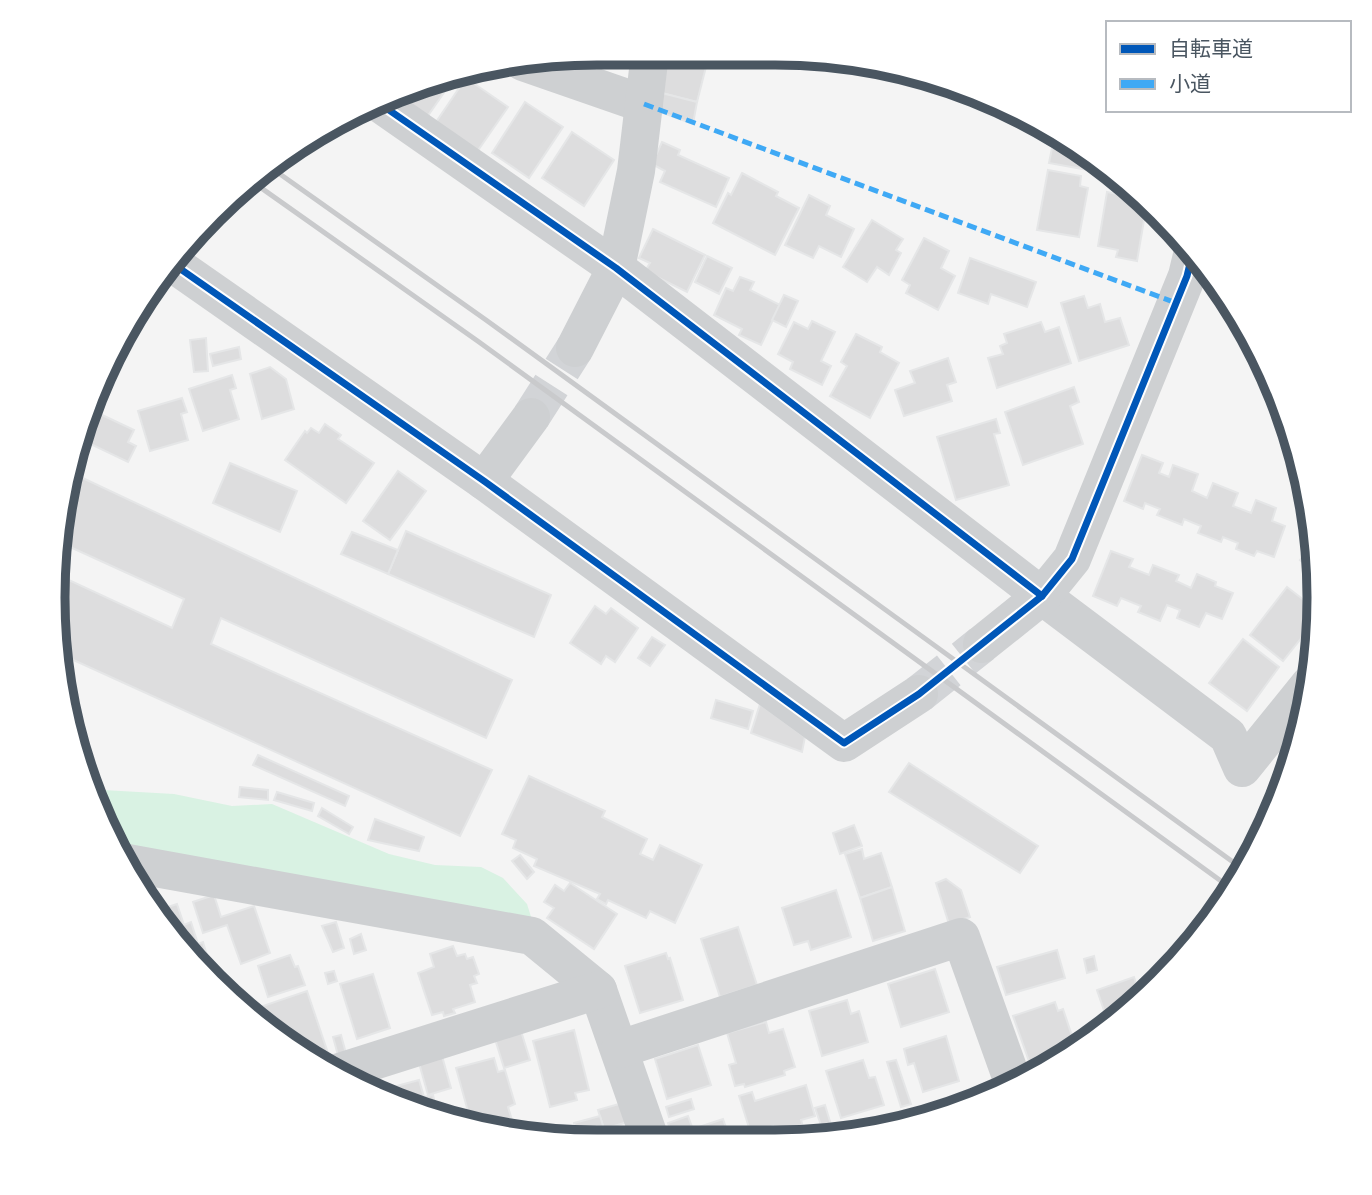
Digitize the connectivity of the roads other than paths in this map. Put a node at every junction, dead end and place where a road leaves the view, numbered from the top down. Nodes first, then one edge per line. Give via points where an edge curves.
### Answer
1 (648, 65) edge
2 (540, 68) edge
3 (643, 104) junction
4 (386, 109) edge
5 (1190, 264) edge
6 (179, 268) edge
7 (617, 268) junction
8 (575, 348) tunnel mouth
9 (531, 417) tunnel mouth
10 (484, 481) junction
11 (1042, 596) junction
12 (982, 644) tunnel mouth
13 (919, 694) tunnel mouth
14 (1297, 700) edge
15 (136, 865) edge
16 (598, 990) junction
17 (620, 1049) junction
18 (350, 1069) edge
19 (1010, 1075) edge
20 (648, 1130) edge

1 - 3 street
2 - 3 street
3 - 7 street via 636,171
4 - 7 street
5 - 11 street via 1072,559
6 - 10 street
7 - 8 street
7 - 11 street
9 - 10 street
10 - 13 street via 844,743
11 - 12 street
11 - 14 street via 1228,736 1242,768
15 - 16 street via 532,936
16 - 17 street
16 - 18 street
17 - 19 street via 961,937
17 - 20 street

